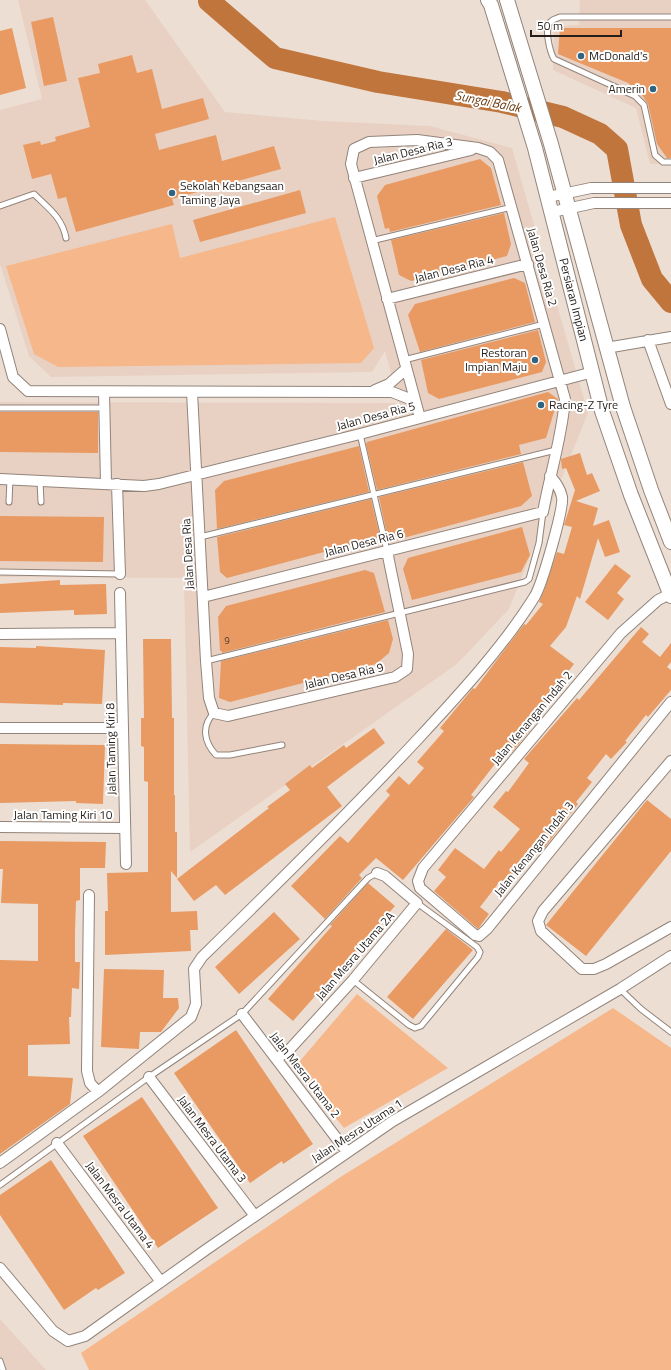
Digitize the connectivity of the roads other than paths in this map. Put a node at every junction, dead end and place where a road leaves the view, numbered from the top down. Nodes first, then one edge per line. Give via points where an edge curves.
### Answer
1 (488, 0) edge
2 (507, 0) edge
3 (671, 17) edge
4 (478, 148) junction
5 (671, 162) edge
6 (354, 178) junction
7 (666, 189) edge
8 (565, 193) junction
9 (548, 197) junction
10 (666, 203) edge
11 (0, 206) edge
12 (512, 207) junction
13 (569, 208) junction
14 (552, 212) junction
15 (66, 238) dead end
16 (371, 241) junction
17 (528, 264) junction
18 (387, 299) junction
19 (545, 324) junction
20 (0, 328) edge
21 (601, 329) junction
22 (671, 337) edge
23 (648, 340) junction
24 (606, 348) junction
25 (405, 364) junction
26 (593, 372) junction
27 (561, 380) junction
28 (104, 392) junction
29 (192, 392) junction
30 (371, 392) junction
31 (415, 401) junction
32 (671, 404) edge
33 (623, 407) junction
34 (0, 408) edge
35 (105, 408) junction
36 (420, 418) junction
37 (360, 434) junction
38 (556, 450) junction
39 (197, 475) junction
40 (550, 476) junction
41 (5, 479) edge
42 (40, 480) junction
43 (106, 483) junction
44 (117, 484) junction
45 (374, 494) junction
46 (9, 502) dead end
47 (41, 502) dead end
48 (544, 512) junction
49 (200, 538) junction
50 (671, 542) edge
51 (387, 551) junction
52 (0, 572) edge
53 (120, 574) joint
54 (120, 593) dead end
55 (670, 595) edge
56 (203, 597) junction
57 (400, 614) junction
58 (121, 633) junction
59 (0, 634) edge
60 (206, 661) junction
61 (671, 702) edge
62 (214, 713) junction
63 (0, 728) edge
64 (123, 728) junction
65 (282, 745) dead end
66 (671, 761) edge
67 (0, 827) edge
68 (125, 828) junction
69 (126, 864) dead end
70 (423, 868) joint
71 (377, 874) joint
72 (89, 895) dead end
73 (417, 903) junction
74 (671, 927) edge
75 (671, 956) edge
76 (354, 980) junction
77 (620, 989) junction
78 (242, 1014) junction
79 (671, 1032) edge
80 (276, 1059) junction
81 (149, 1077) junction
82 (98, 1092) junction
83 (57, 1143) junction
84 (348, 1152) junction
85 (0, 1163) edge
86 (0, 1185) edge
87 (255, 1216) junction
88 (0, 1268) edge
89 (161, 1282) junction
90 (0, 1361) edge
91 (3, 1370) edge

1 - 9 street, Persiaran Impian
2 - 8 street, Persiaran Impian
3 - 5 lane via 560,17 552,20 548,25 548,31 554,60 641,101 655,155 663,162
4 - 6 street, Jalan Desa Ria 3
4 - 6 street via 417,140 369,142 354,149 351,164
4 - 12 street, Jalan Desa Ria 2 via 490,152 498,160
6 - 16 street
7 - 8 street via 590,188
8 - 9 street
8 - 13 street, Persiaran Impian
9 - 14 street, Persiaran Impian
10 - 13 street via 594,203
11 - 15 lane via 34,194 52,210 64,226
12 - 16 lane
12 - 17 street, Jalan Desa Ria 2
13 - 14 street
13 - 21 street, Persiaran Impian
14 - 26 street, Persiaran Impian
16 - 18 street
17 - 18 street, Jalan Desa Ria 4
17 - 19 street, Jalan Desa Ria 2
18 - 25 street
19 - 25 lane
19 - 27 street, Jalan Desa Ria 2
20 - 28 street via 13,377 28,391
21 - 24 street, Persiaran Impian
21 - 26 street via 602,346
22 - 23 street
23 - 24 street
23 - 32 street
24 - 33 street, Persiaran Impian
25 - 30 street via 389,384
25 - 31 street
26 - 27 street, Jalan Desa Ria 5
26 - 33 street via 608,383
26 - 55 street, Persiaran Impian via 602,411 631,495
27 - 36 street, Jalan Desa Ria 5
27 - 38 street, Jalan Desa Ria 2 via 565,399 564,422
28 - 29 street
28 - 35 street
29 - 30 street
29 - 39 street, Jalan Desa Ria
30 - 31 street via 392,392
31 - 36 street
33 - 50 street, Persiaran Impian
34 - 35 lane
35 - 43 street
36 - 37 street, Jalan Desa Ria 5
37 - 39 street, Jalan Desa Ria 5
37 - 45 lane
38 - 40 street, Jalan Desa Ria 2
38 - 45 lane
39 - 44 street, Jalan Desa Ria 5 via 144,486
39 - 49 street, Jalan Desa Ria
40 - 48 street, Jalan Desa Ria 2
40 - 82 street via 558,485 562,498 561,514 536,594 517,623 449,706 375,785 202,957 194,969 196,1004 191,1017
41 - 42 street, Jalan Desa Ria 5
41 - 46 lane
42 - 43 street, Jalan Desa Ria 5
42 - 47 lane
43 - 44 street, Jalan Desa Ria 5
44 - 53 street
45 - 49 lane
45 - 51 lane
48 - 51 street, Jalan Desa Ria 6
48 - 57 lane via 539,543 526,582
49 - 56 street, Jalan Desa Ria
51 - 56 street, Jalan Desa Ria 6
51 - 57 street, Jalan Desa Ria 9
52 - 53 lane
54 - 58 street, Jalan Taming Kiri 8
55 - 70 street, Jalan Kenangan Indah 2 via 658,600 621,633
56 - 60 street, Jalan Desa Ria
57 - 60 lane
57 - 62 street, Jalan Desa Ria 9 via 408,654 407,669 395,677 228,716
58 - 59 street
58 - 64 street, Jalan Taming Kiri 8
60 - 62 street, Jalan Desa Ria via 209,698
61 - 70 street, Jalan Kenangan Indah 3 via 479,936 474,935 420,888 418,881
62 - 65 lane via 205,726 205,736 208,747 216,755 230,756
63 - 64 street
64 - 68 street, Jalan Taming Kiri 8
66 - 74 street via 548,905 538,921 541,931 582,969 594,969 606,964
67 - 68 street, Jalan Taming Kiri 10
68 - 69 street, Jalan Taming Kiri 8
71 - 73 street via 386,876
71 - 78 lane via 368,878
72 - 82 street via 86,1071 90,1083
73 - 76 street, Jalan Mesra Utama 2A
73 - 76 lane via 477,947 480,952 478,957 421,1026 415,1028
75 - 77 street, Jalan Mesra Utama 1
76 - 80 street, Jalan Mesra Utama 2A via 289,1050
77 - 79 lane
77 - 84 street, Jalan Mesra Utama 1 via 393,1121
78 - 80 street, Jalan Mesra Utama 2
78 - 81 lane
80 - 84 street, Jalan Mesra Utama 2
81 - 83 lane
81 - 87 street, Jalan Mesra Utama 3
82 - 85 street
83 - 86 lane
83 - 89 street, Jalan Mesra Utama 4
84 - 87 street, Jalan Mesra Utama 1
87 - 89 street, Jalan Mesra Utama 1
88 - 89 street, Jalan Mesra Utama 1 via 53,1331 68,1340 85,1336
90 - 91 lane

